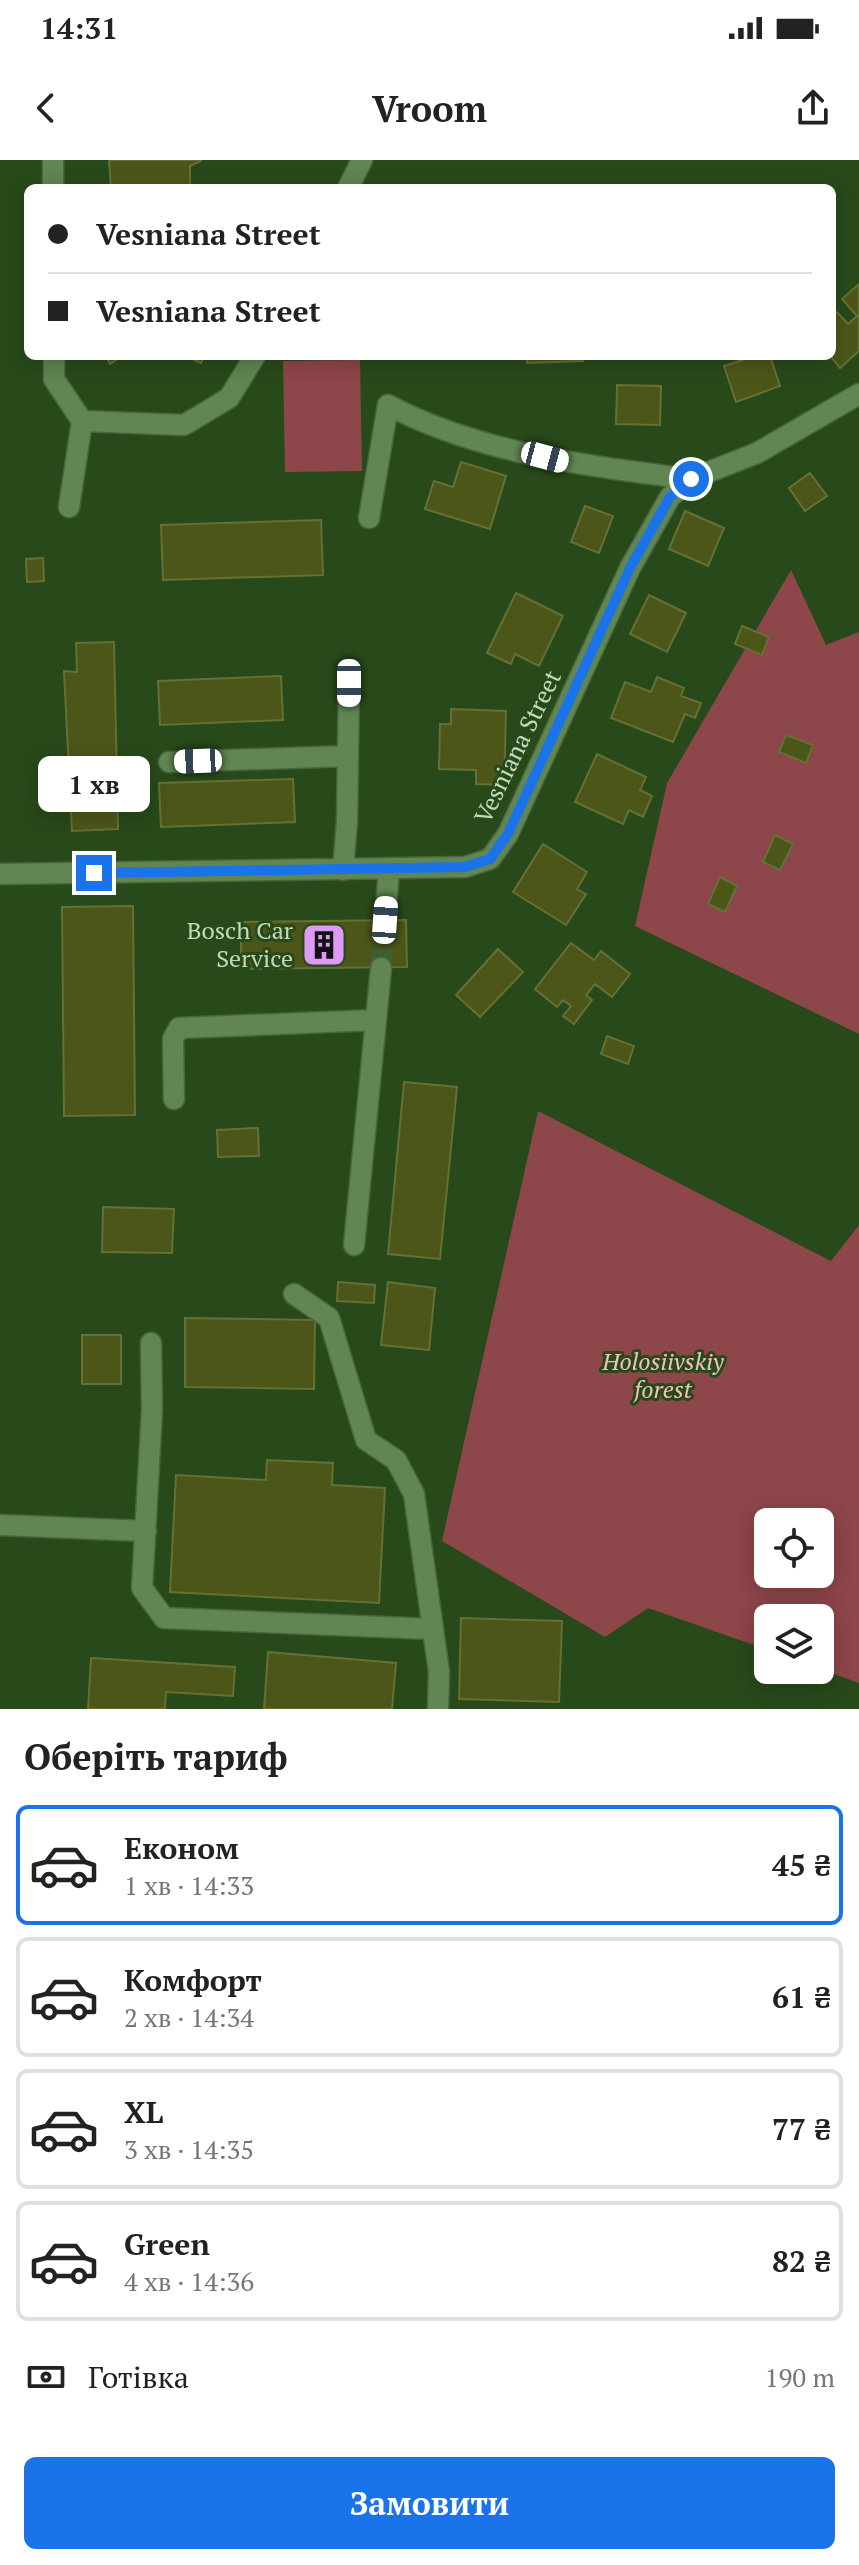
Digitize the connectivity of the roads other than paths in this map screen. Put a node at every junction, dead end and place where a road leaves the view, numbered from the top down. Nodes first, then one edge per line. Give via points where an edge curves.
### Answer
1 (53, 160) edge
2 (362, 160) edge
3 (53, 184) edge
4 (350, 184) edge
5 (54, 360) edge
6 (253, 360) edge
7 (859, 394) edge
8 (82, 421) junction
9 (691, 479) junction
10 (69, 507) dead end
11 (369, 518) dead end
12 (349, 683) dead end
13 (348, 756) junction
14 (169, 762) dead end
15 (389, 869) junction
16 (343, 870) junction
17 (0, 874) edge
18 (385, 920) tunnel mouth
19 (381, 968) tunnel mouth
20 (376, 1020) junction
21 (174, 1099) dead end
22 (354, 1245) dead end
23 (294, 1294) dead end
24 (151, 1343) dead end
25 (0, 1525) edge
26 (146, 1531) junction
27 (433, 1629) junction
28 (438, 1709) edge

1 - 3 street
2 - 4 street
5 - 8 street via 54,379
6 - 8 street via 229,398 184,425
7 - 9 street, Vesniana Street via 757,453
8 - 10 street
9 - 11 street via 574,464 429,426 388,405
9 - 15 street, Vesniana Street via 670,497 630,568 508,834 490,859 465,867
12 - 13 street
13 - 14 street
13 - 16 street
15 - 16 street, Vesniana Street
15 - 18 street
16 - 17 street, Vesniana Street
19 - 20 street
20 - 21 street via 179,1028 173,1039
20 - 22 street
23 - 27 street via 329,1318 366,1440 396,1460 414,1494
24 - 26 street
25 - 26 street
26 - 27 street via 142,1588 164,1618
27 - 28 street

